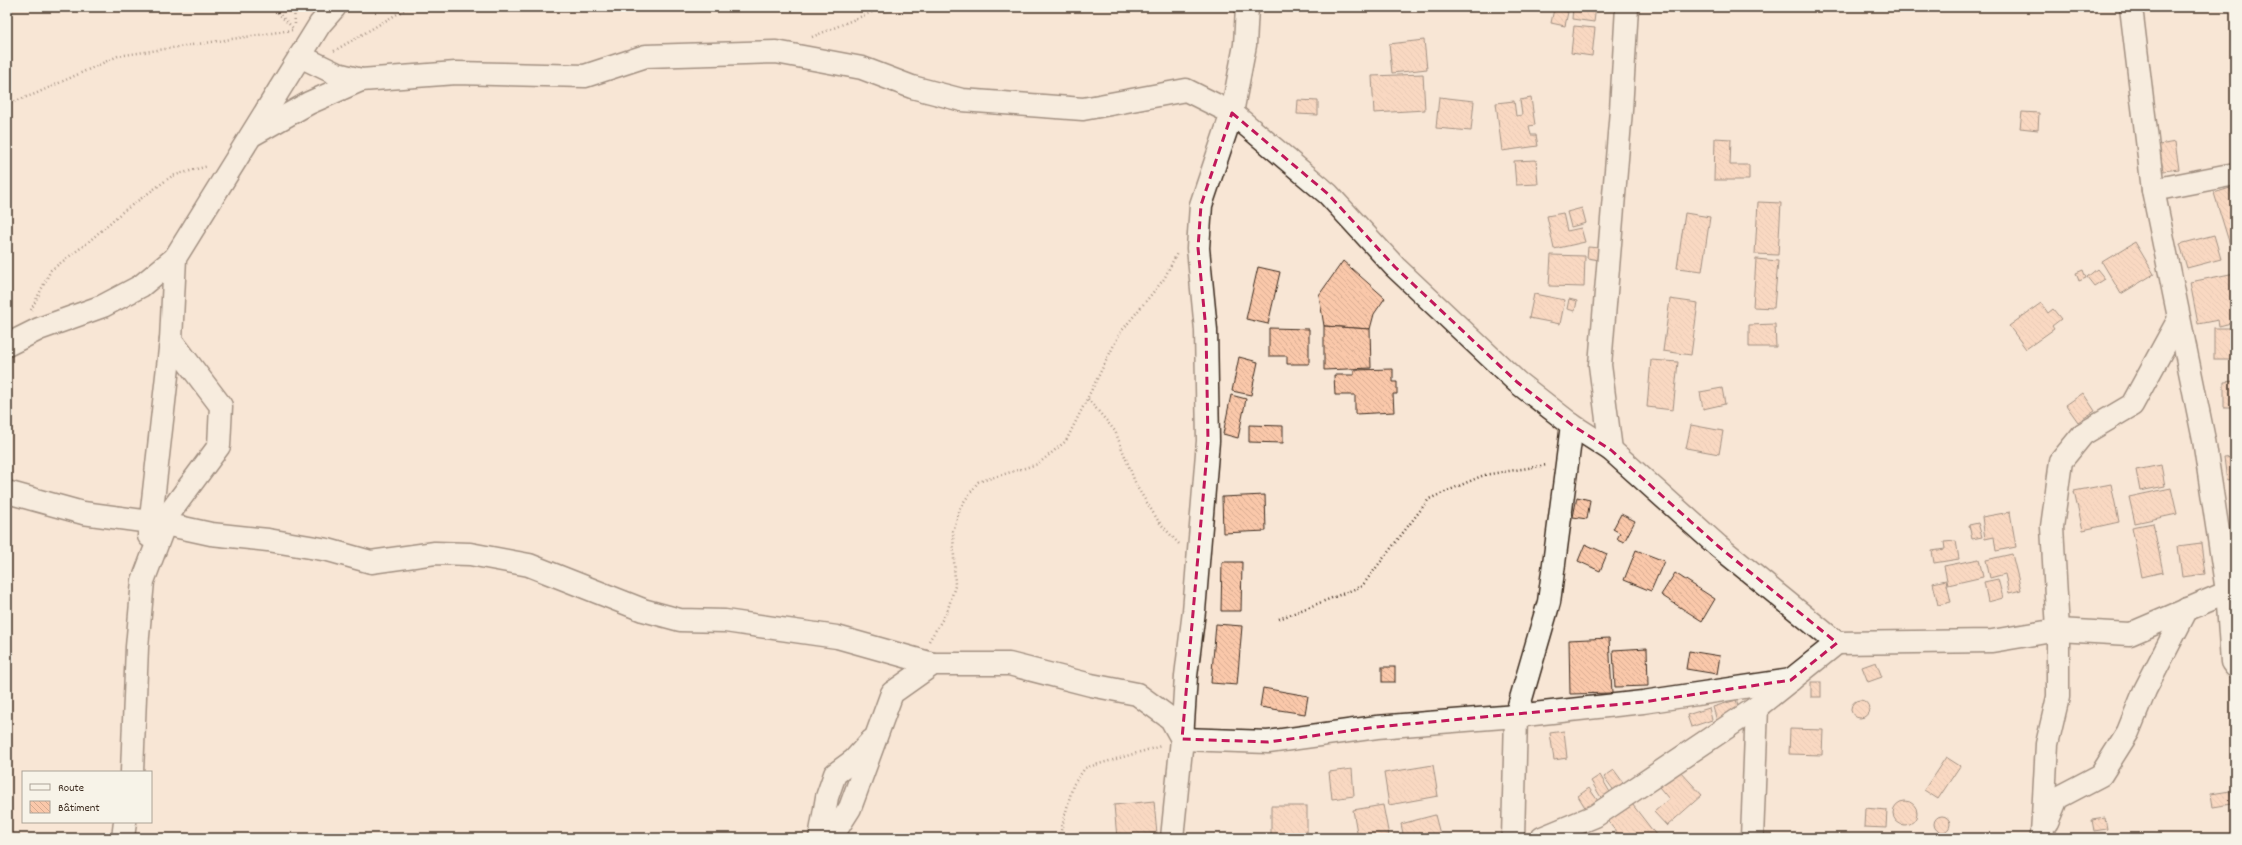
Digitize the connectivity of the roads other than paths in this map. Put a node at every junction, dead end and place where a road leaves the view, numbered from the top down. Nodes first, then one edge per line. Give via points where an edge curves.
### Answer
1 (335, 7) edge
2 (1247, 7) edge
3 (1627, 7) edge
4 (2131, 7) edge
5 (306, 59) junction
6 (361, 80) junction
7 (1232, 113) junction
8 (251, 136) junction
9 (2235, 174) edge
10 (2153, 190) junction
11 (175, 258) junction
12 (2179, 319) junction
13 (170, 340) junction
14 (7, 345) edge
15 (1572, 425) junction
16 (1611, 450) junction
17 (7, 492) edge
18 (158, 522) junction
19 (2231, 590) edge
20 (2187, 609) junction
21 (2058, 630) junction
22 (1837, 643) junction
23 (925, 662) junction
24 (2235, 666) edge
25 (1791, 680) junction
26 (1757, 707) junction
27 (1516, 716) junction
28 (876, 736) junction
29 (1182, 739) junction
30 (132, 771) edge
31 (125, 823) edge
32 (2043, 837) edge
33 (123, 838) edge
34 (820, 838) edge
35 (831, 838) edge
36 (1172, 838) edge
37 (1513, 838) edge
38 (1542, 838) edge
39 (1752, 838) edge

1 - 5 street via 320,24
2 - 7 street via 1245,45
3 - 16 street via 1600,365
4 - 10 street
5 - 6 street via 337,74
5 - 8 street
6 - 7 street via 456,73 585,76 646,56 776,52 862,68 912,87 962,100 1083,109 1186,90
6 - 8 street via 309,103
7 - 15 street via 1328,194 1395,267 1517,382
7 - 29 street via 1202,205 1198,248 1206,330 1208,441
8 - 11 street
9 - 10 street
10 - 12 street
11 - 13 street
11 - 14 street via 141,286 103,306 39,329
12 - 19 street
12 - 21 street via 2132,405 2083,434 2062,461 2052,527
13 - 18 street
13 - 18 street via 221,406 219,446 168,515
15 - 16 street
15 - 27 street via 1549,602
16 - 22 street via 1718,546
17 - 18 street via 84,513
18 - 23 street via 211,534 328,550 371,562 435,553 470,554 529,565 643,610 680,620 725,621 837,637
18 - 30 street via 143,581 137,647
19 - 20 street
19 - 24 street via 2232,662
20 - 21 street via 2130,634
20 - 32 street via 2145,690 2128,732 2101,775 2057,798
21 - 22 street via 1992,641
21 - 32 street via 2058,697 2047,744
22 - 25 street
23 - 28 street via 892,694
23 - 29 street via 1009,664 1137,694 1171,719
25 - 26 street
25 - 27 street via 1643,702
26 - 38 street via 1595,816
26 - 39 street
27 - 29 street via 1377,727 1268,742
27 - 37 street
28 - 34 street via 854,760 835,774 827,797
28 - 35 street via 850,808
29 - 36 street
31 - 33 street

